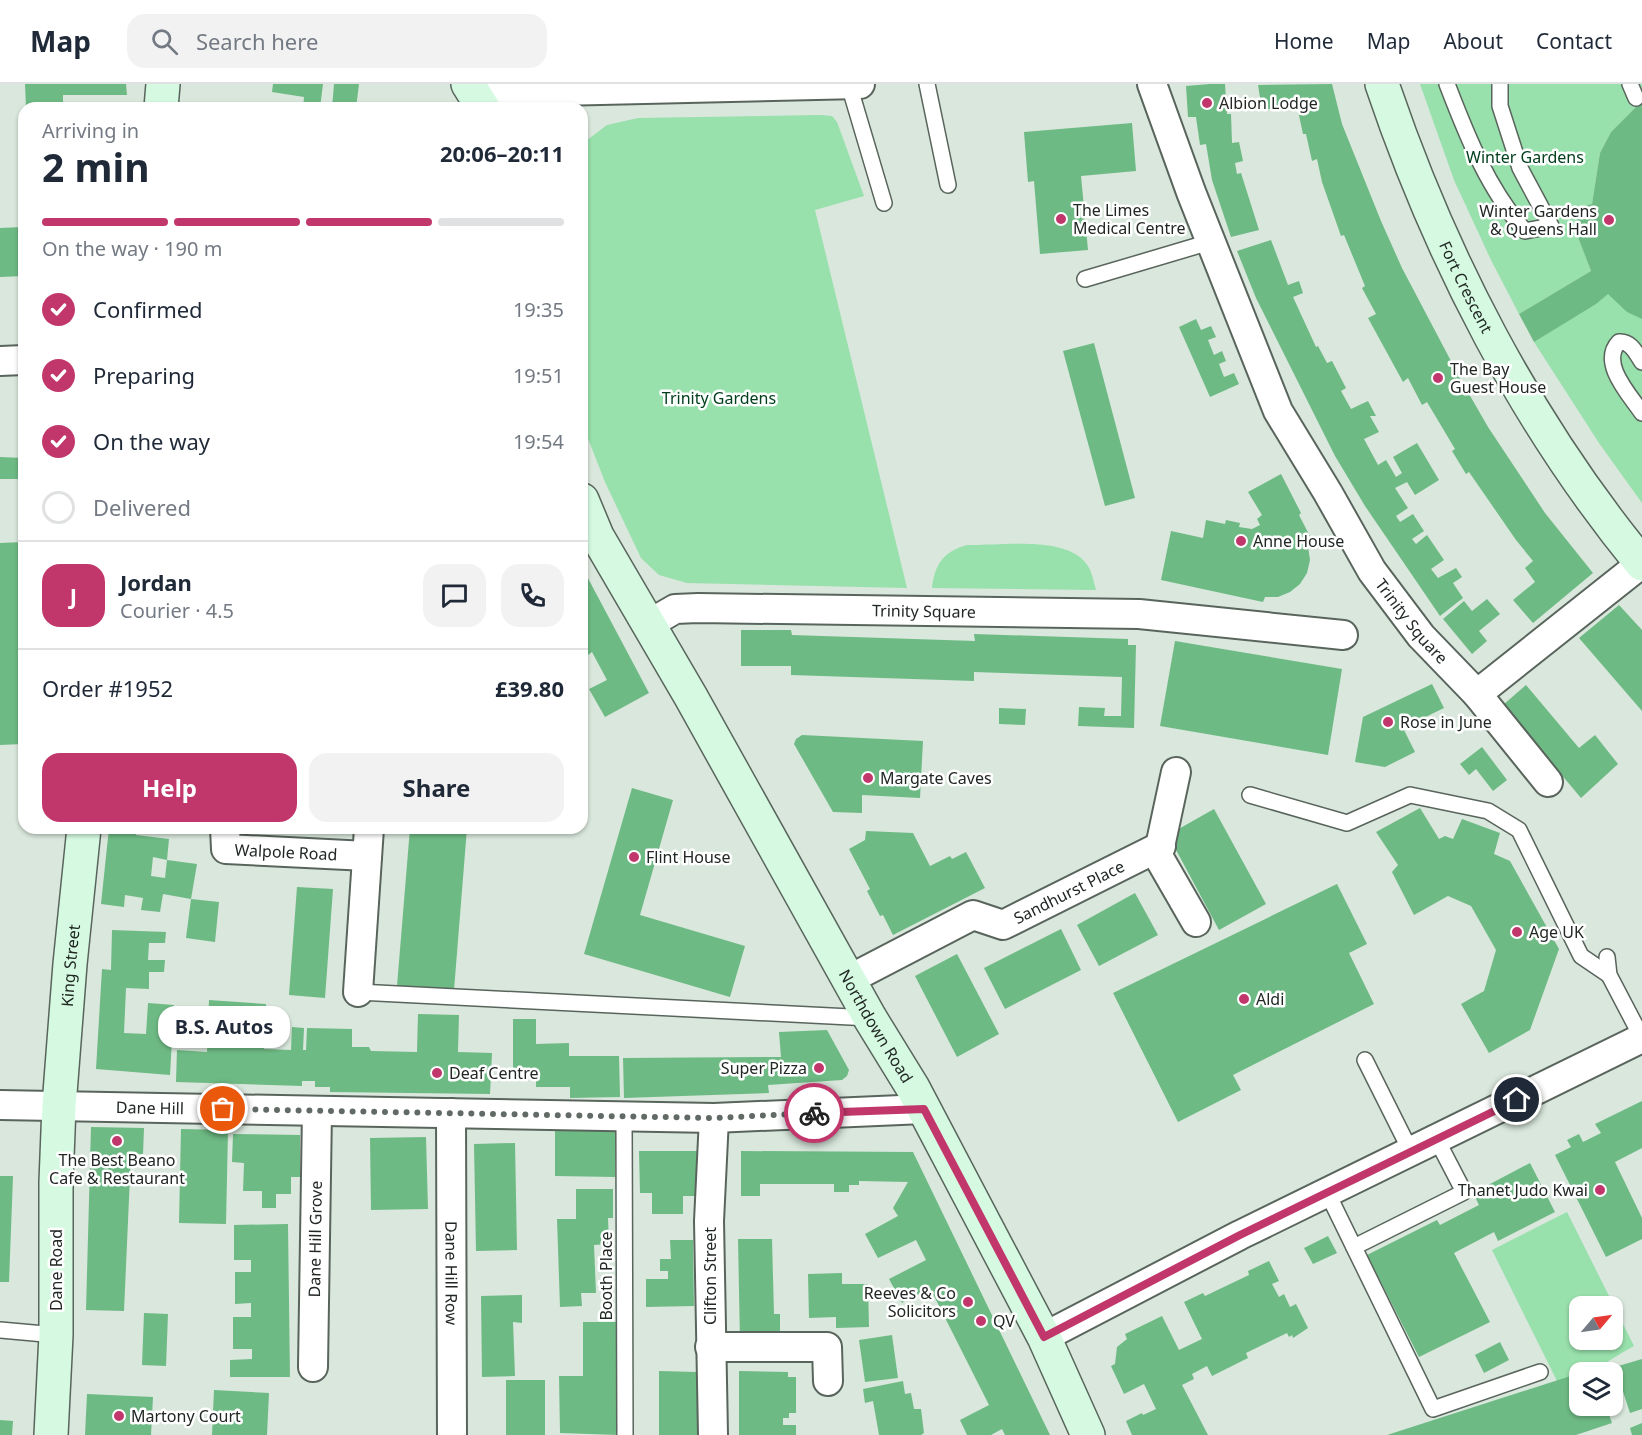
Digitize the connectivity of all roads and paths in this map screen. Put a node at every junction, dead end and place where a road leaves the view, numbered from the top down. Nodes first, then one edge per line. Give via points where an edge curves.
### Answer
1 (164, 84) edge
2 (860, 84) edge
3 (927, 84) edge
4 (1152, 84) edge
5 (1382, 84) edge
6 (1447, 84) edge
7 (1500, 84) edge
8 (849, 85) edge
9 (605, 90) junction
10 (477, 97) edge
11 (162, 102) edge
12 (586, 102) edge
13 (948, 185) dead end
14 (884, 203) dead end
15 (1210, 242) junction
16 (1085, 279) dead end
17 (18, 360) edge
18 (0, 361) edge
19 (1642, 362) edge
20 (1642, 413) edge
21 (588, 514) edge
22 (1642, 563) edge
23 (649, 624) junction
24 (1342, 635) dead end
25 (1477, 694) junction
26 (1176, 772) dead end
27 (1548, 782) dead end
28 (1250, 795) dead end
29 (83, 834) edge
30 (225, 834) edge
31 (369, 834) edge
32 (1161, 846) junction
33 (367, 856) junction
34 (1196, 922) dead end
35 (1607, 957) dead end
36 (1609, 975) junction
37 (850, 979) junction
38 (358, 992) joint
39 (870, 1018) junction
40 (1642, 1038) edge
41 (1365, 1060) dead end
42 (0, 1105) edge
43 (58, 1106) junction
44 (924, 1109) junction
45 (317, 1111) junction
46 (451, 1113) junction
47 (624, 1116) junction
48 (714, 1118) junction
49 (1437, 1140) junction
50 (1411, 1152) junction
51 (1327, 1192) junction
52 (1354, 1247) junction
53 (0, 1330) edge
54 (56, 1335) junction
55 (1044, 1337) junction
56 (710, 1347) junction
57 (313, 1367) dead end
58 (1540, 1372) dead end
59 (828, 1381) dead end
60 (51, 1435) edge
61 (452, 1435) edge
62 (625, 1435) edge
63 (712, 1435) edge
64 (1088, 1435) edge

1 - 11 main road
2 - 8 street
3 - 13 lane
4 - 15 street, Trinity Square
5 - 22 main road, Fort Crescent via 1412,166 1495,345 1550,437
6 - 7 lane via 1466,134 1508,212 1525,231 1551,226 1520,168 1500,106
8 - 9 street
8 - 14 lane
9 - 10 street
9 - 12 street
15 - 16 lane
15 - 25 street, Trinity Square via 1278,411 1372,571 1421,636
17 - 18 street
19 - 20 lane via 1624,342 1615,346 1612,364
21 - 23 main road
22 - 25 street
23 - 24 street, Trinity Square via 675,609 719,607 1139,614
23 - 37 main road, Northdown Road
25 - 27 street, Trinity Square
26 - 32 street
28 - 36 lane via 1347,823 1410,795 1488,812 1519,830 1581,956
29 - 43 main road, King Street
30 - 33 street, Walpole Road via 226,849
31 - 33 street
32 - 34 street via 1158,856
32 - 37 street, Sandhurst Place via 1004,925 973,915
33 - 38 street
35 - 36 lane
36 - 40 lane
37 - 39 main road, Northdown Road
38 - 39 lane
39 - 44 main road, Northdown Road
40 - 49 street
41 - 50 lane
42 - 43 street, Dane Hill
43 - 45 street, Dane Hill
43 - 54 main road, Dane Road
44 - 48 street, Dane Hill
44 - 55 main road, Northdown Road
45 - 46 street, Dane Hill
45 - 57 street, Dane Hill Grove
46 - 47 street, Dane Hill
46 - 61 street, Dane Hill Row
47 - 48 street, Dane Hill
47 - 62 lane, Booth Place
48 - 56 street, Clifton Street
49 - 50 street
49 - 52 lane via 1464,1192
50 - 51 street
51 - 52 lane
51 - 55 street
52 - 58 lane via 1433,1409
53 - 54 lane
54 - 60 main road, Dane Road
55 - 64 main road, Northdown Road
56 - 59 street via 827,1347
56 - 63 street, Clifton Street

